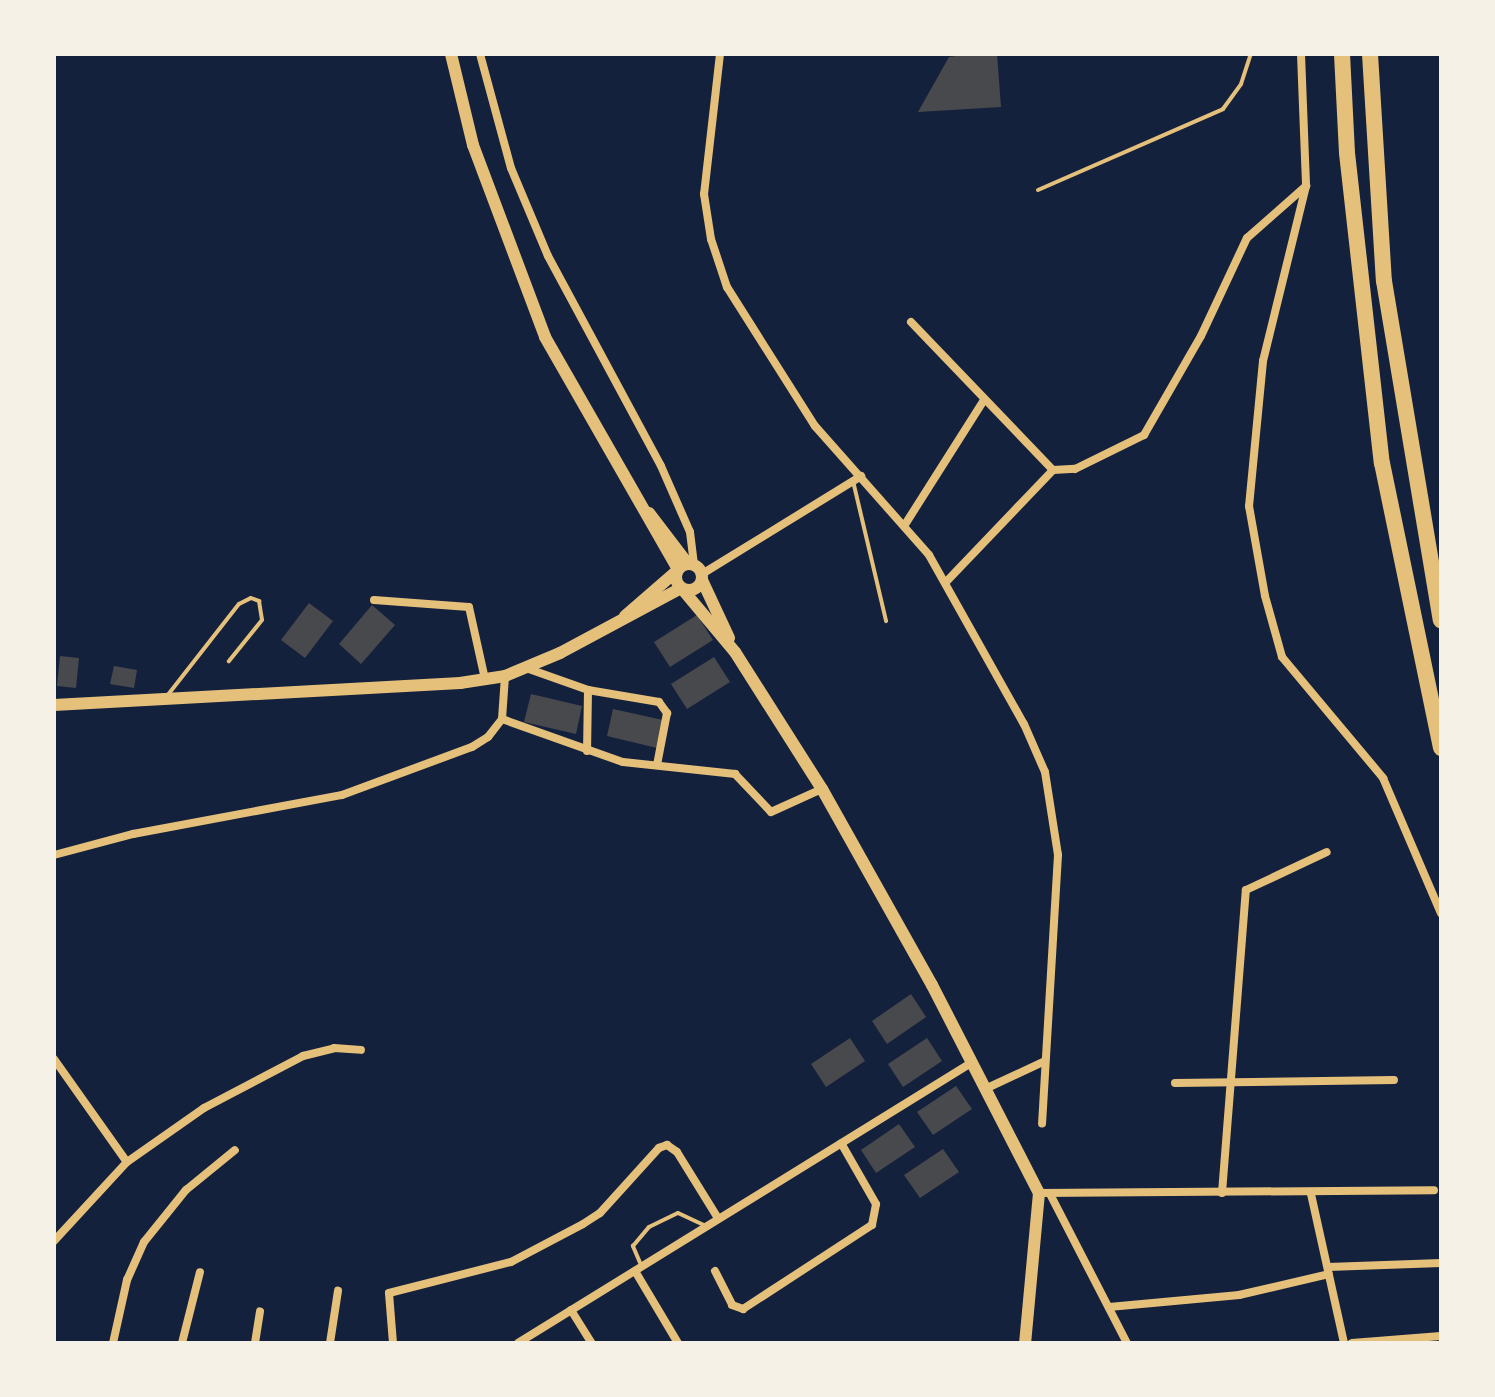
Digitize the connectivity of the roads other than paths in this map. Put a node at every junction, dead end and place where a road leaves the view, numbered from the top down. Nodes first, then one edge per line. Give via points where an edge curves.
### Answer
1 (451, 54) edge
2 (480, 54) edge
3 (720, 54) edge
4 (1251, 54) edge
5 (1301, 54) edge
6 (1342, 54) edge
7 (1370, 54) edge
8 (1306, 186) junction
9 (1038, 190) dead end
10 (911, 322) dead end
11 (984, 400) junction
12 (1053, 470) junction
13 (857, 479) junction
14 (906, 523) junction
15 (690, 570) junction
16 (946, 582) junction
17 (682, 589) junction
18 (374, 600) dead end
19 (623, 618) junction
20 (1441, 620) edge
21 (886, 621) dead end
22 (735, 652) junction
23 (229, 661) dead end
24 (526, 668) junction
25 (505, 676) junction
26 (485, 679) junction
27 (588, 690) junction
28 (165, 699) junction
29 (54, 705) edge
30 (502, 719) junction
31 (1441, 748) edge
32 (587, 751) junction
33 (657, 765) junction
34 (822, 789) junction
35 (1327, 852) dead end
36 (54, 855) edge
37 (1441, 913) edge
38 (361, 1050) dead end
39 (54, 1059) edge
40 (1045, 1061) junction
41 (971, 1063) junction
42 (1394, 1080) dead end
43 (1232, 1081) junction
44 (1175, 1083) dead end
45 (985, 1089) junction
46 (1042, 1124) dead end
47 (841, 1143) junction
48 (235, 1150) dead end
49 (127, 1162) junction
50 (1434, 1190) dead end
51 (1222, 1193) junction
52 (1044, 1194) junction
53 (1311, 1194) junction
54 (718, 1218) junction
55 (706, 1226) junction
56 (54, 1241) edge
57 (1441, 1263) edge
58 (638, 1269) junction
59 (715, 1271) dead end
60 (1328, 1271) junction
61 (200, 1272) dead end
62 (338, 1291) dead end
63 (1109, 1307) junction
64 (571, 1310) junction
65 (260, 1311) dead end
66 (1441, 1336) edge
67 (113, 1343) edge
68 (182, 1343) edge
69 (255, 1343) edge
70 (330, 1343) edge
71 (393, 1343) edge
72 (518, 1343) edge
73 (592, 1343) edge
74 (678, 1343) edge
75 (1025, 1343) edge
76 (1127, 1343) edge
77 (1344, 1343) edge
78 (1352, 1343) edge

1 - 15 main road via 473,145 545,337 644,508
2 - 15 street via 511,168 542,241 661,466 690,532
3 - 13 street via 704,194 711,239 727,287 780,377
4 - 9 lane via 1241,84 1223,109
5 - 8 street
6 - 31 highway via 1347,153 1382,463
7 - 20 highway via 1384,281
8 - 12 street via 1247,238 1201,336 1144,435 1075,469
8 - 37 street via 1263,361 1253,435 1249,506 1265,596 1282,657 1296,679 1383,778 1396,801
10 - 11 street
11 - 12 street
11 - 14 street
12 - 16 street
13 - 14 street
13 - 15 street
13 - 21 lane
14 - 16 street
15 - 17 main road
15 - 17 main road via 695,590
15 - 19 main road
15 - 22 main road
16 - 40 street via 1024,724 1055,812 1058,855
17 - 19 main road
17 - 22 main road
18 - 26 street via 469,607
19 - 24 main road
22 - 34 main road
23 - 28 lane via 262,620 259,601 251,598 239,604
24 - 25 main road
24 - 27 street
25 - 26 main road
25 - 30 street
26 - 28 main road
27 - 32 street
27 - 33 street via 659,702 667,713
28 - 29 main road
30 - 32 street
30 - 36 street via 472,747 342,795 146,831
32 - 33 street
33 - 34 street via 735,774 771,812
34 - 41 main road
35 - 43 street via 1246,890
38 - 49 street via 334,1048 268,1071
39 - 49 street
40 - 45 street
40 - 46 street
41 - 45 main road
41 - 47 street
42 - 43 street
43 - 44 street
43 - 51 street
45 - 52 main road
47 - 54 street
47 - 59 street via 876,1204 877,1218 866,1231 743,1309 732,1305
48 - 67 street via 186,1190 144,1242 127,1280
49 - 56 street
50 - 53 street
51 - 52 street
51 - 53 street
52 - 63 street
52 - 75 main road
53 - 60 street
54 - 55 street
54 - 71 street via 677,1152 667,1145 653,1152 600,1213 583,1224 511,1262 396,1290 387,1299
55 - 58 street
55 - 58 lane via 678,1213 649,1227 633,1246
57 - 60 street
58 - 64 street
58 - 74 street
60 - 63 street via 1239,1295
60 - 77 street
61 - 68 street
62 - 70 street
63 - 76 street
64 - 72 street
64 - 73 street
65 - 69 street
66 - 78 street

